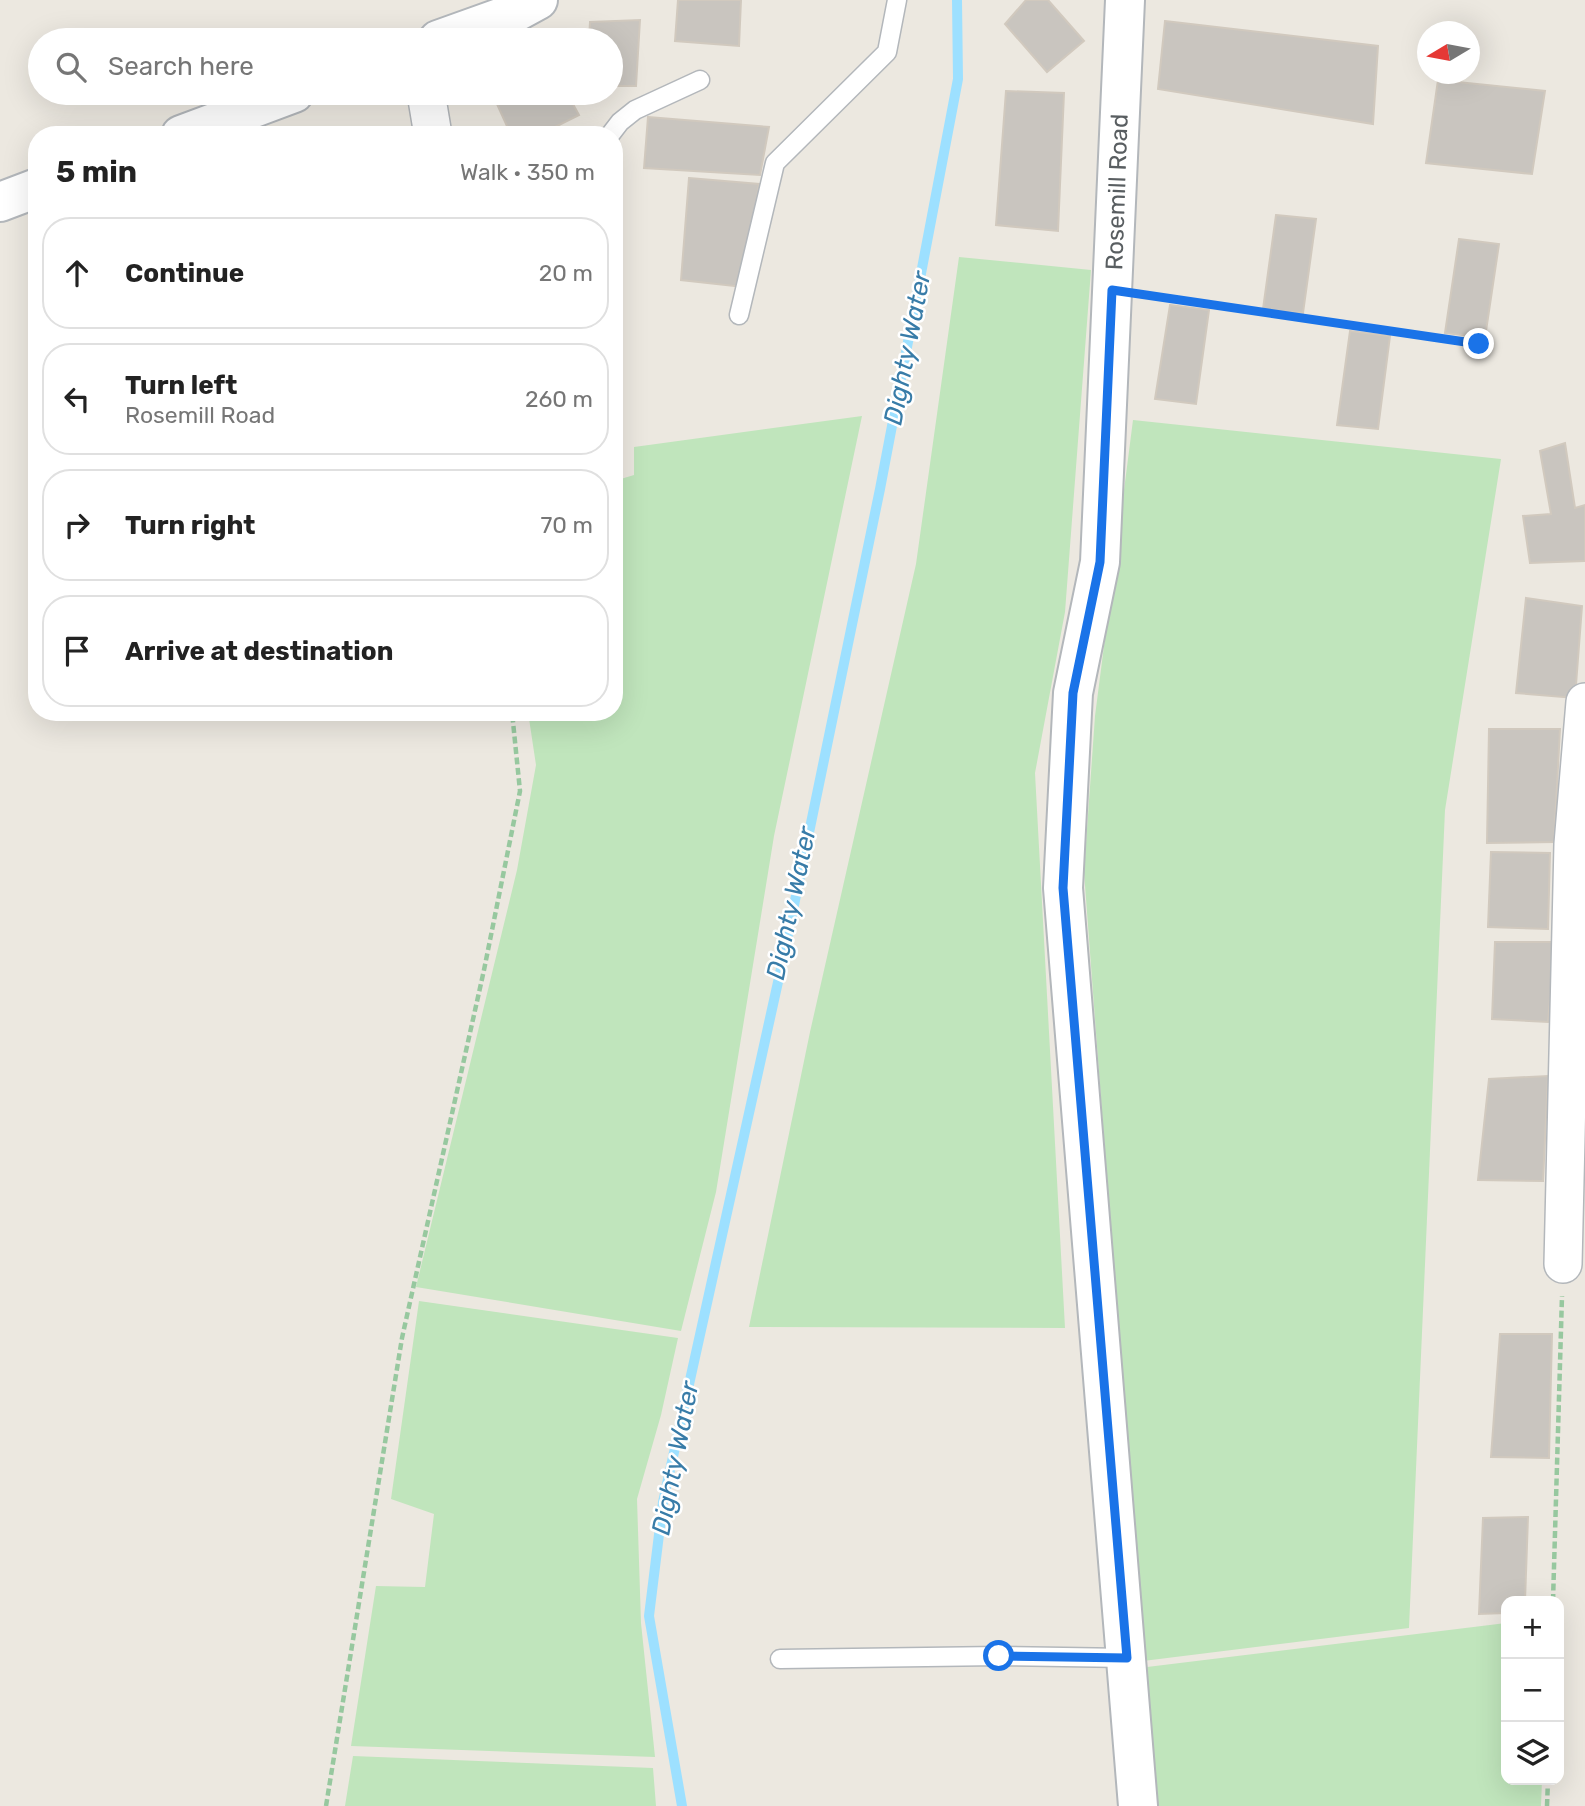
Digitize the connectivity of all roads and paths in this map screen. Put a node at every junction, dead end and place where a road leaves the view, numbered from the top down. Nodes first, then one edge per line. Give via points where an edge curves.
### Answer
1 (538, 0) edge
2 (897, 0) edge
3 (1125, 0) edge
4 (471, 28) edge
5 (700, 80) dead end
6 (262, 105) edge
7 (428, 105) edge
8 (205, 126) edge
9 (432, 126) edge
10 (617, 126) edge
11 (28, 191) edge
12 (0, 202) edge
13 (1112, 290) junction
14 (739, 315) dead end
15 (1479, 344) dead end
16 (1585, 702) edge
17 (513, 721) edge
18 (1563, 1264) joint
19 (1553, 1596) edge
20 (1127, 1658) junction
21 (780, 1659) dead end
22 (1548, 1785) edge
23 (326, 1806) edge
24 (1138, 1806) edge
25 (1547, 1806) edge

1 - 4 street
2 - 14 lane via 887,52 775,163
3 - 13 street, Rosemill Road
5 - 10 lane via 635,110
6 - 8 street
7 - 9 street
11 - 12 street
13 - 15 path
13 - 20 street, Rosemill Road via 1100,562 1073,693 1063,888
16 - 18 street via 1573,844
17 - 23 path via 520,791 402,1338
18 - 19 path
20 - 21 lane
20 - 24 street, Rosemill Road
22 - 25 path

